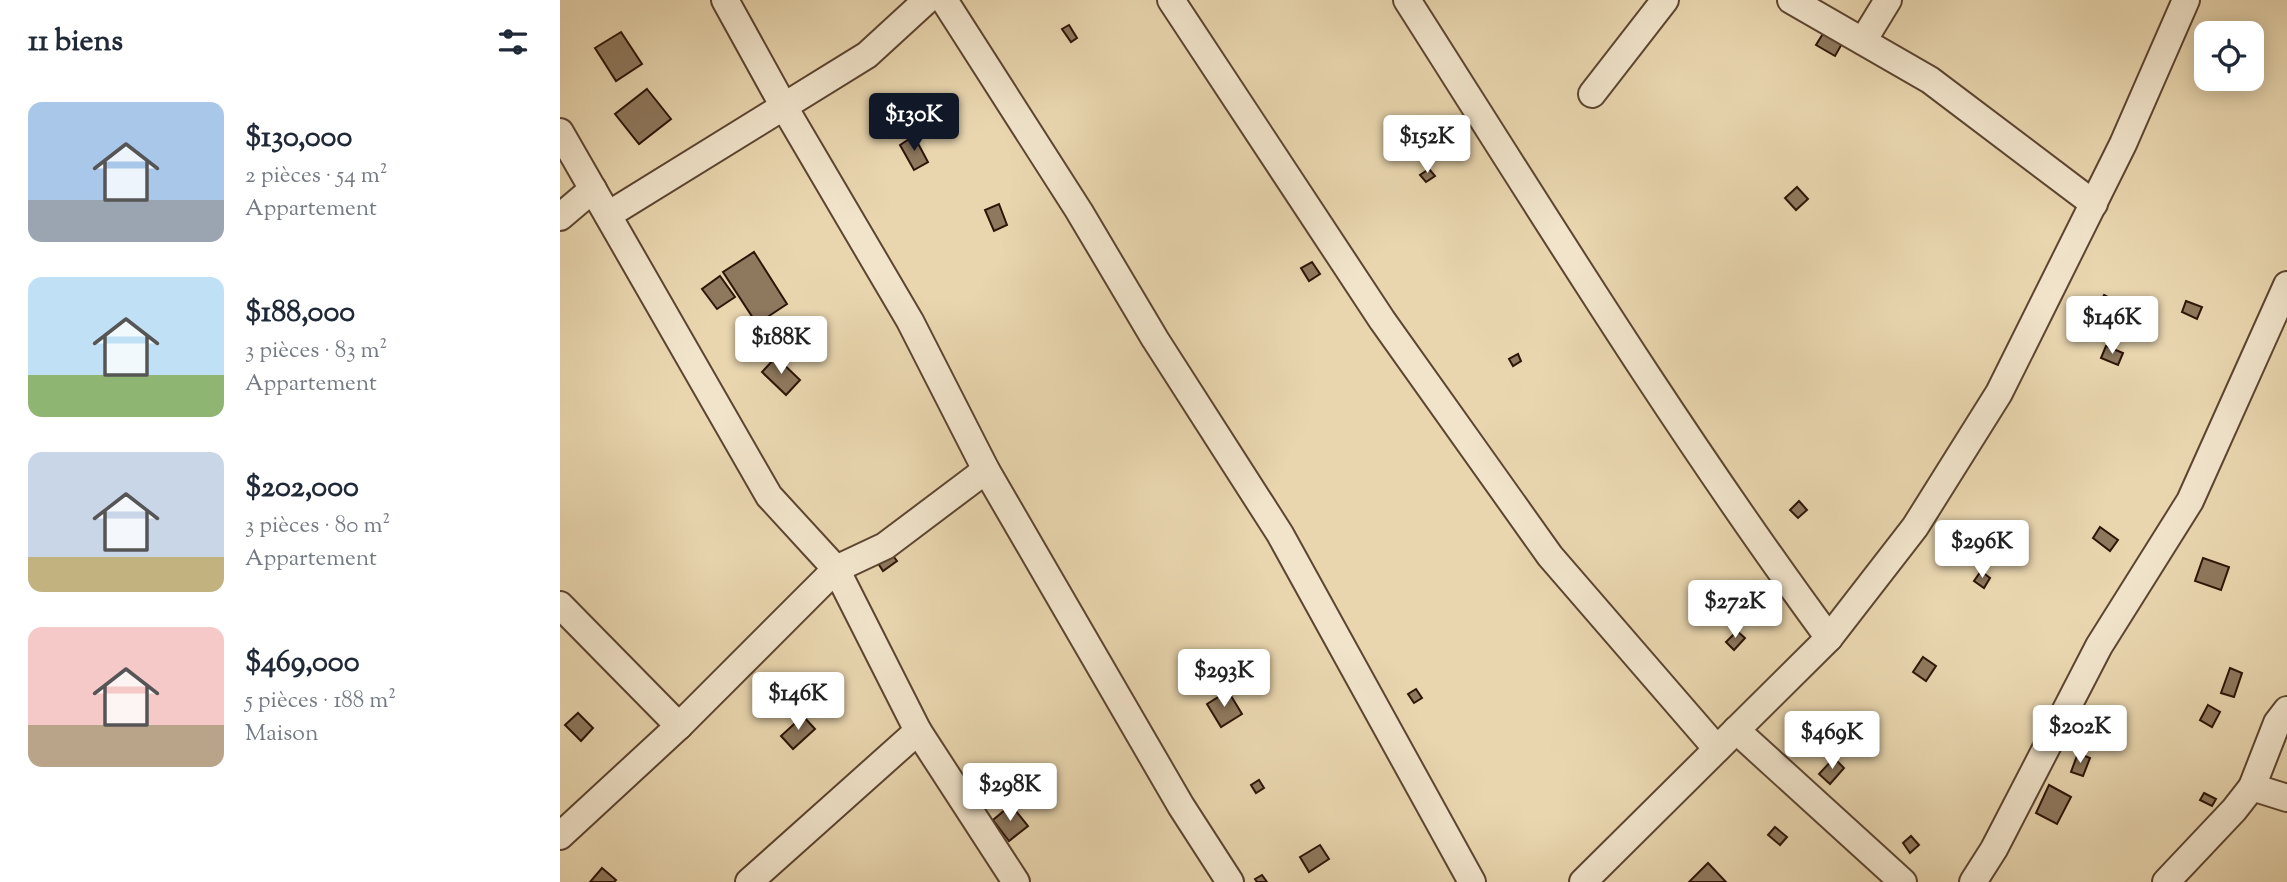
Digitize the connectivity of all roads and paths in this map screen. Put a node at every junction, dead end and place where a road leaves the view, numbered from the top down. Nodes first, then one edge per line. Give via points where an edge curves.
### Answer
1 (725, 0) edge
2 (927, 0) edge
3 (944, 0) edge
4 (1171, 0) edge
5 (1407, 0) edge
6 (1665, 0) edge
7 (1791, 0) edge
8 (1888, 0) edge
9 (2186, 0) edge
10 (1863, 41) junction
11 (1592, 94) dead end
12 (783, 105) junction
13 (560, 132) edge
14 (593, 189) junction
15 (2094, 204) junction
16 (608, 215) junction
17 (560, 217) edge
18 (2287, 285) edge
19 (986, 470) junction
20 (836, 569) junction
21 (560, 605) edge
22 (1829, 638) junction
23 (2287, 710) edge
24 (679, 726) junction
25 (1737, 730) junction
26 (918, 731) junction
27 (1717, 749) junction
28 (2252, 788) junction
29 (2287, 798) edge
30 (560, 836) edge
31 (1005, 877) edge
32 (749, 882) edge
33 (1230, 882) edge
34 (1472, 882) edge
35 (1583, 882) edge
36 (1903, 882) edge
37 (1973, 882) edge
38 (2166, 882) edge

1 - 12 street
2 - 12 street via 867,55
3 - 34 street via 1280,534
4 - 27 street via 1382,320 1550,556
5 - 22 street via 1736,508
6 - 11 street
7 - 10 street
8 - 10 street
9 - 15 street
10 - 15 street via 1930,80
12 - 16 street
12 - 19 street via 911,321
13 - 14 street
14 - 16 street
14 - 17 street
15 - 22 street via 1999,393 1915,527
16 - 20 street via 769,496
18 - 37 street via 2190,500 2099,646
19 - 20 street via 885,546
19 - 33 street
20 - 24 street
20 - 26 street
21 - 24 street
22 - 25 street
23 - 28 street via 2277,723
24 - 30 street
25 - 27 street
25 - 36 street
26 - 31 street
26 - 32 street
27 - 35 street
28 - 29 street
28 - 38 street

